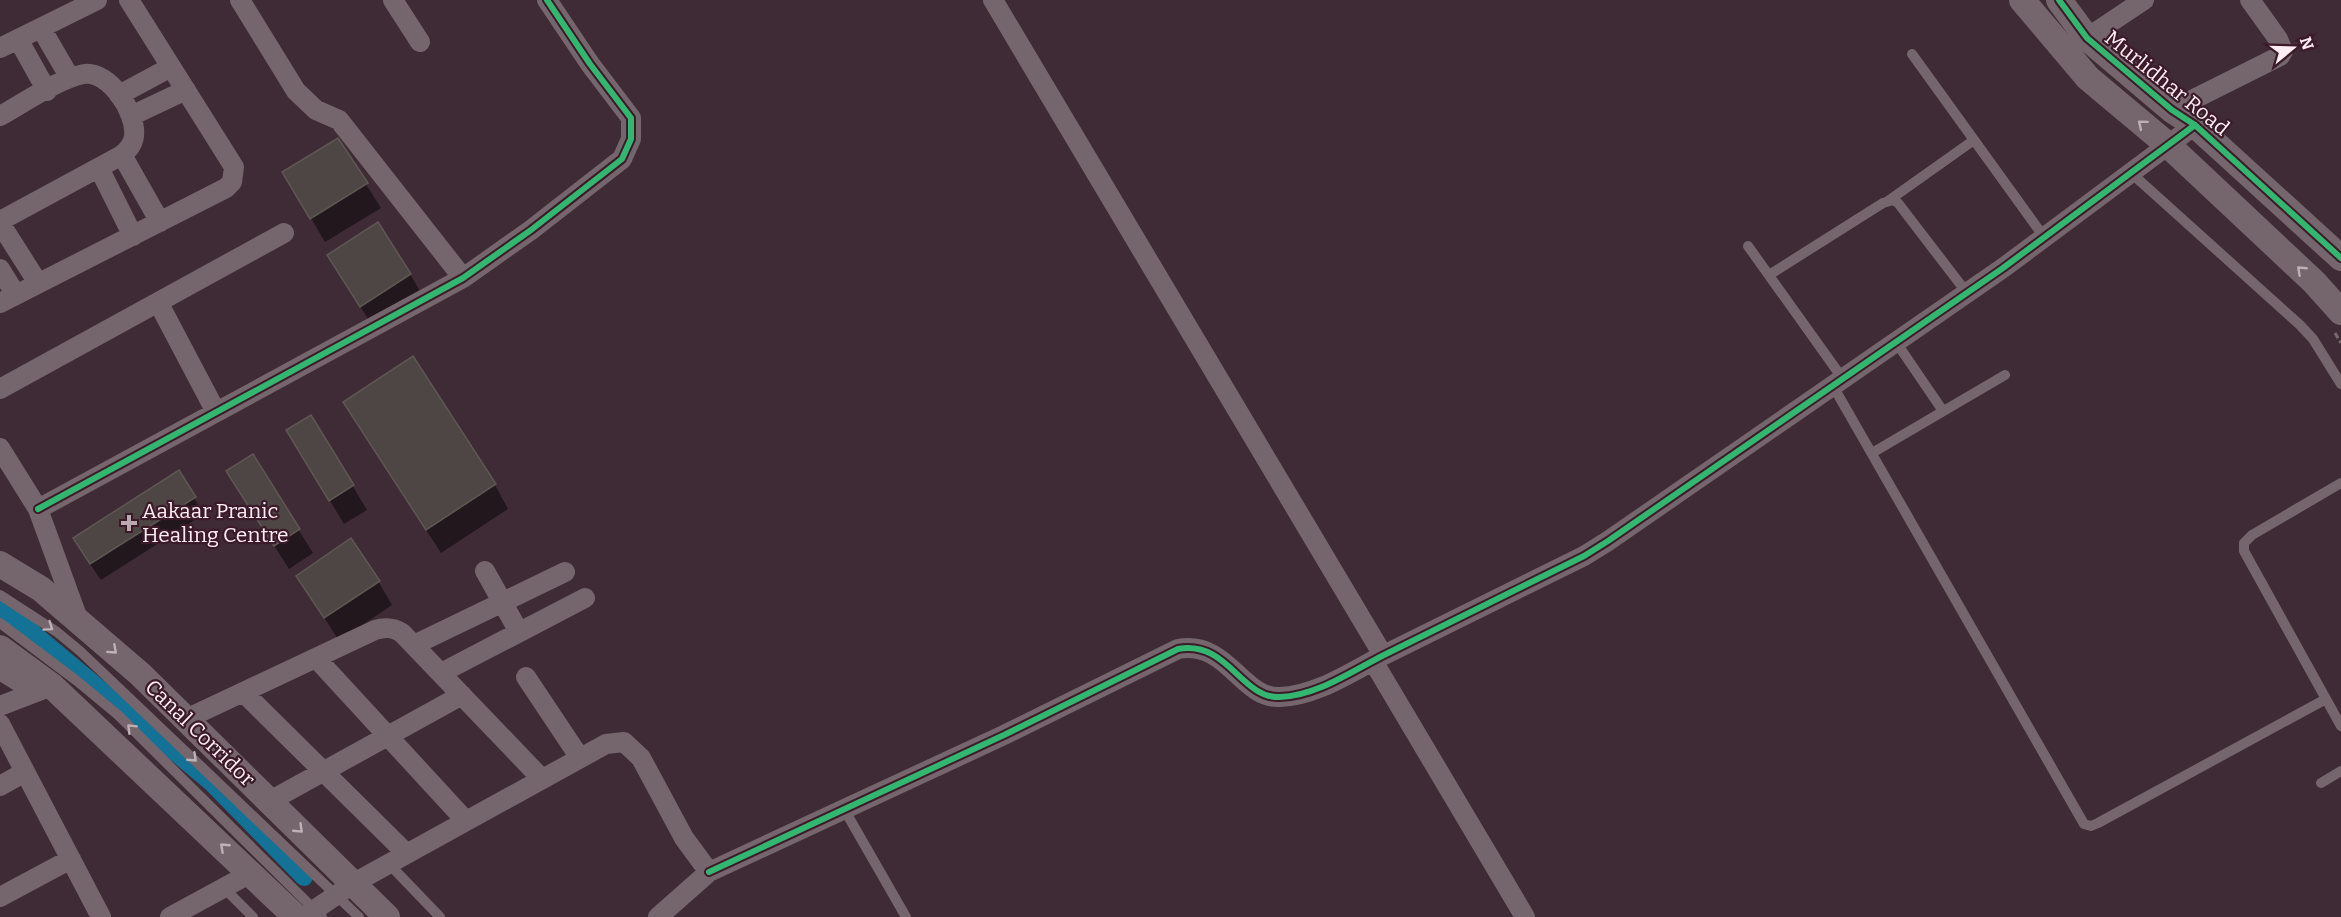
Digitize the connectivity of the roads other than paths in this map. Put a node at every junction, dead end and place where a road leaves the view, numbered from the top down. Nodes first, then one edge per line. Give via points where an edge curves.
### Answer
1 (97, 0) edge
2 (129, 0) edge
3 (240, 0) edge
4 (393, 0) edge
5 (547, 0) edge
6 (993, 0) edge
7 (2022, 0) edge
8 (2059, 0) edge
9 (2144, 0) edge
10 (2250, 0) edge
11 (41, 28) junction
12 (2087, 38) junction
13 (18, 39) junction
14 (420, 42) dead end
15 (0, 48) edge
16 (1912, 54) dead end
17 (171, 66) junction
18 (70, 78) junction
19 (186, 90) junction
20 (46, 91) junction
21 (119, 94) junction
22 (2172, 110) junction
23 (0, 116) edge
24 (131, 116) junction
25 (2195, 125) junction
26 (1974, 140) junction
27 (2168, 145) junction
28 (122, 155) junction
29 (99, 168) junction
30 (2130, 172) junction
31 (1888, 201) junction
32 (0, 222) edge
33 (160, 222) junction
34 (284, 233) dead end
35 (133, 236) junction
36 (2044, 237) junction
37 (1748, 246) dead end
38 (2341, 258) edge
39 (0, 269) edge
40 (1769, 274) junction
41 (462, 278) junction
42 (38, 283) junction
43 (1967, 293) junction
44 (8, 299) edge
45 (158, 302) junction
46 (2338, 322) edge
47 (1896, 342) junction
48 (2005, 375) dead end
49 (1838, 382) junction
50 (2341, 384) edge
51 (0, 389) edge
52 (1943, 411) junction
53 (216, 412) junction
54 (0, 448) edge
55 (1872, 453) junction
56 (2341, 483) edge
57 (38, 509) junction
58 (0, 564) edge
59 (485, 571) dead end
60 (566, 572) dead end
61 (0, 595) edge
62 (585, 598) dead end
63 (502, 603) junction
64 (78, 619) junction
65 (0, 623) edge
66 (519, 632) junction
67 (414, 645) junction
68 (0, 648) edge
69 (316, 657) junction
70 (1378, 658) junction
71 (0, 670) edge
72 (441, 673) junction
73 (526, 677) dead end
74 (43, 688) junction
75 (243, 692) junction
76 (462, 695) junction
77 (2326, 699) junction
78 (0, 706) edge
79 (186, 719) junction
80 (0, 724) edge
81 (2341, 726) edge
82 (386, 736) junction
83 (580, 758) junction
84 (323, 771) junction
85 (2341, 771) edge
86 (25, 772) junction
87 (542, 779) junction
88 (2321, 783) dead end
89 (0, 786) edge
90 (270, 801) junction
91 (844, 809) junction
92 (466, 821) junction
93 (407, 854) junction
94 (71, 859) junction
95 (389, 864) junction
96 (709, 872) junction
97 (251, 873) junction
98 (224, 888) junction
99 (346, 889) junction
100 (0, 897) edge
101 (309, 915) edge
102 (101, 917) edge
103 (170, 917) edge
104 (253, 917) edge
105 (359, 917) edge
106 (387, 917) edge
107 (440, 917) edge
108 (658, 917) edge
109 (906, 917) edge
110 (1525, 917) edge

1 - 11 street
2 - 17 street
3 - 41 street via 296,91 316,110 339,120
4 - 14 street
5 - 41 street via 631,118 631,139 622,159
6 - 70 street
27 -> 7 street, Murlidhar Road via 2088,78
8 - 12 street, Murlidhar Road
9 - 12 street
10 - 22 street via 2278,39 2283,51 2280,56
11 - 13 street
11 - 18 street
12 - 22 street, Murlidhar Road
13 - 15 street
13 - 20 street
16 - 26 lane
17 - 19 street
17 - 21 street
18 - 20 street
18 - 21 street via 85,74 101,76
19 - 24 street
19 - 33 street via 234,167 234,176 226,188
20 - 23 street
21 - 24 street
22 - 25 street, Murlidhar Road
24 - 28 street via 134,138
25 - 27 street
25 - 38 street, Murlidhar Road
26 - 31 lane
26 - 36 lane
27 - 30 street
46 -> 27 street, Murlidhar Road via 2314,282
28 - 29 street
28 - 33 street
29 - 32 street
29 - 35 street
30 - 36 street
30 - 50 lane via 2300,324
31 - 40 lane
31 - 43 lane via 1898,203
32 - 42 street
33 - 35 street
34 - 45 street
35 - 42 street
36 - 43 street
37 - 40 lane
39 - 44 street
40 - 49 lane
41 - 53 street
42 - 44 street
43 - 47 street
45 - 51 street
45 - 53 street
47 - 49 street
47 - 52 lane
48 - 52 lane
49 - 55 lane
49 - 70 street via 1596,549
52 - 55 lane
53 - 57 street
54 - 57 street
55 - 77 lane via 2084,824 2098,823
56 - 77 lane via 2244,543 2244,551
57 - 64 street
58 - 64 street, Canal Corridor via 41,589
59 - 63 street
60 - 63 street
61 -> 99 lane via 80,651
62 - 66 street
63 - 66 street
63 - 67 street
64 -> 79 street, Canal Corridor
101 -> 65 lane via 118,715
66 - 72 street
67 - 69 street via 395,629 384,628
67 - 72 street
68 - 74 street
69 - 75 street
69 - 82 street
70 - 91 street via 1308,693 1276,698 1256,689 1212,653 1199,648 1178,649
70 - 110 street
71 - 74 street
72 - 76 street
73 - 83 street
74 - 78 street
97 -> 74 street
75 - 79 street
75 - 84 street
76 - 82 street
76 - 87 street
77 - 81 lane
79 - 90 street, Canal Corridor
80 - 86 street
82 - 84 street
82 - 92 street
83 - 87 street
83 - 96 street via 606,744 624,742 640,758 684,838
84 - 90 street
84 - 93 street
85 - 88 lane
86 - 89 street
86 - 94 street
87 - 92 street
90 -> 99 street, Canal Corridor
91 - 96 street
91 - 109 lane
92 - 93 street
93 - 95 street
94 - 100 street
94 - 102 street
95 - 99 street
95 - 107 lane
96 - 108 street
97 - 98 street
97 - 101 street
98 - 103 street
98 - 104 lane
99 - 101 street
99 - 105 lane
99 - 106 street, Canal Corridor

